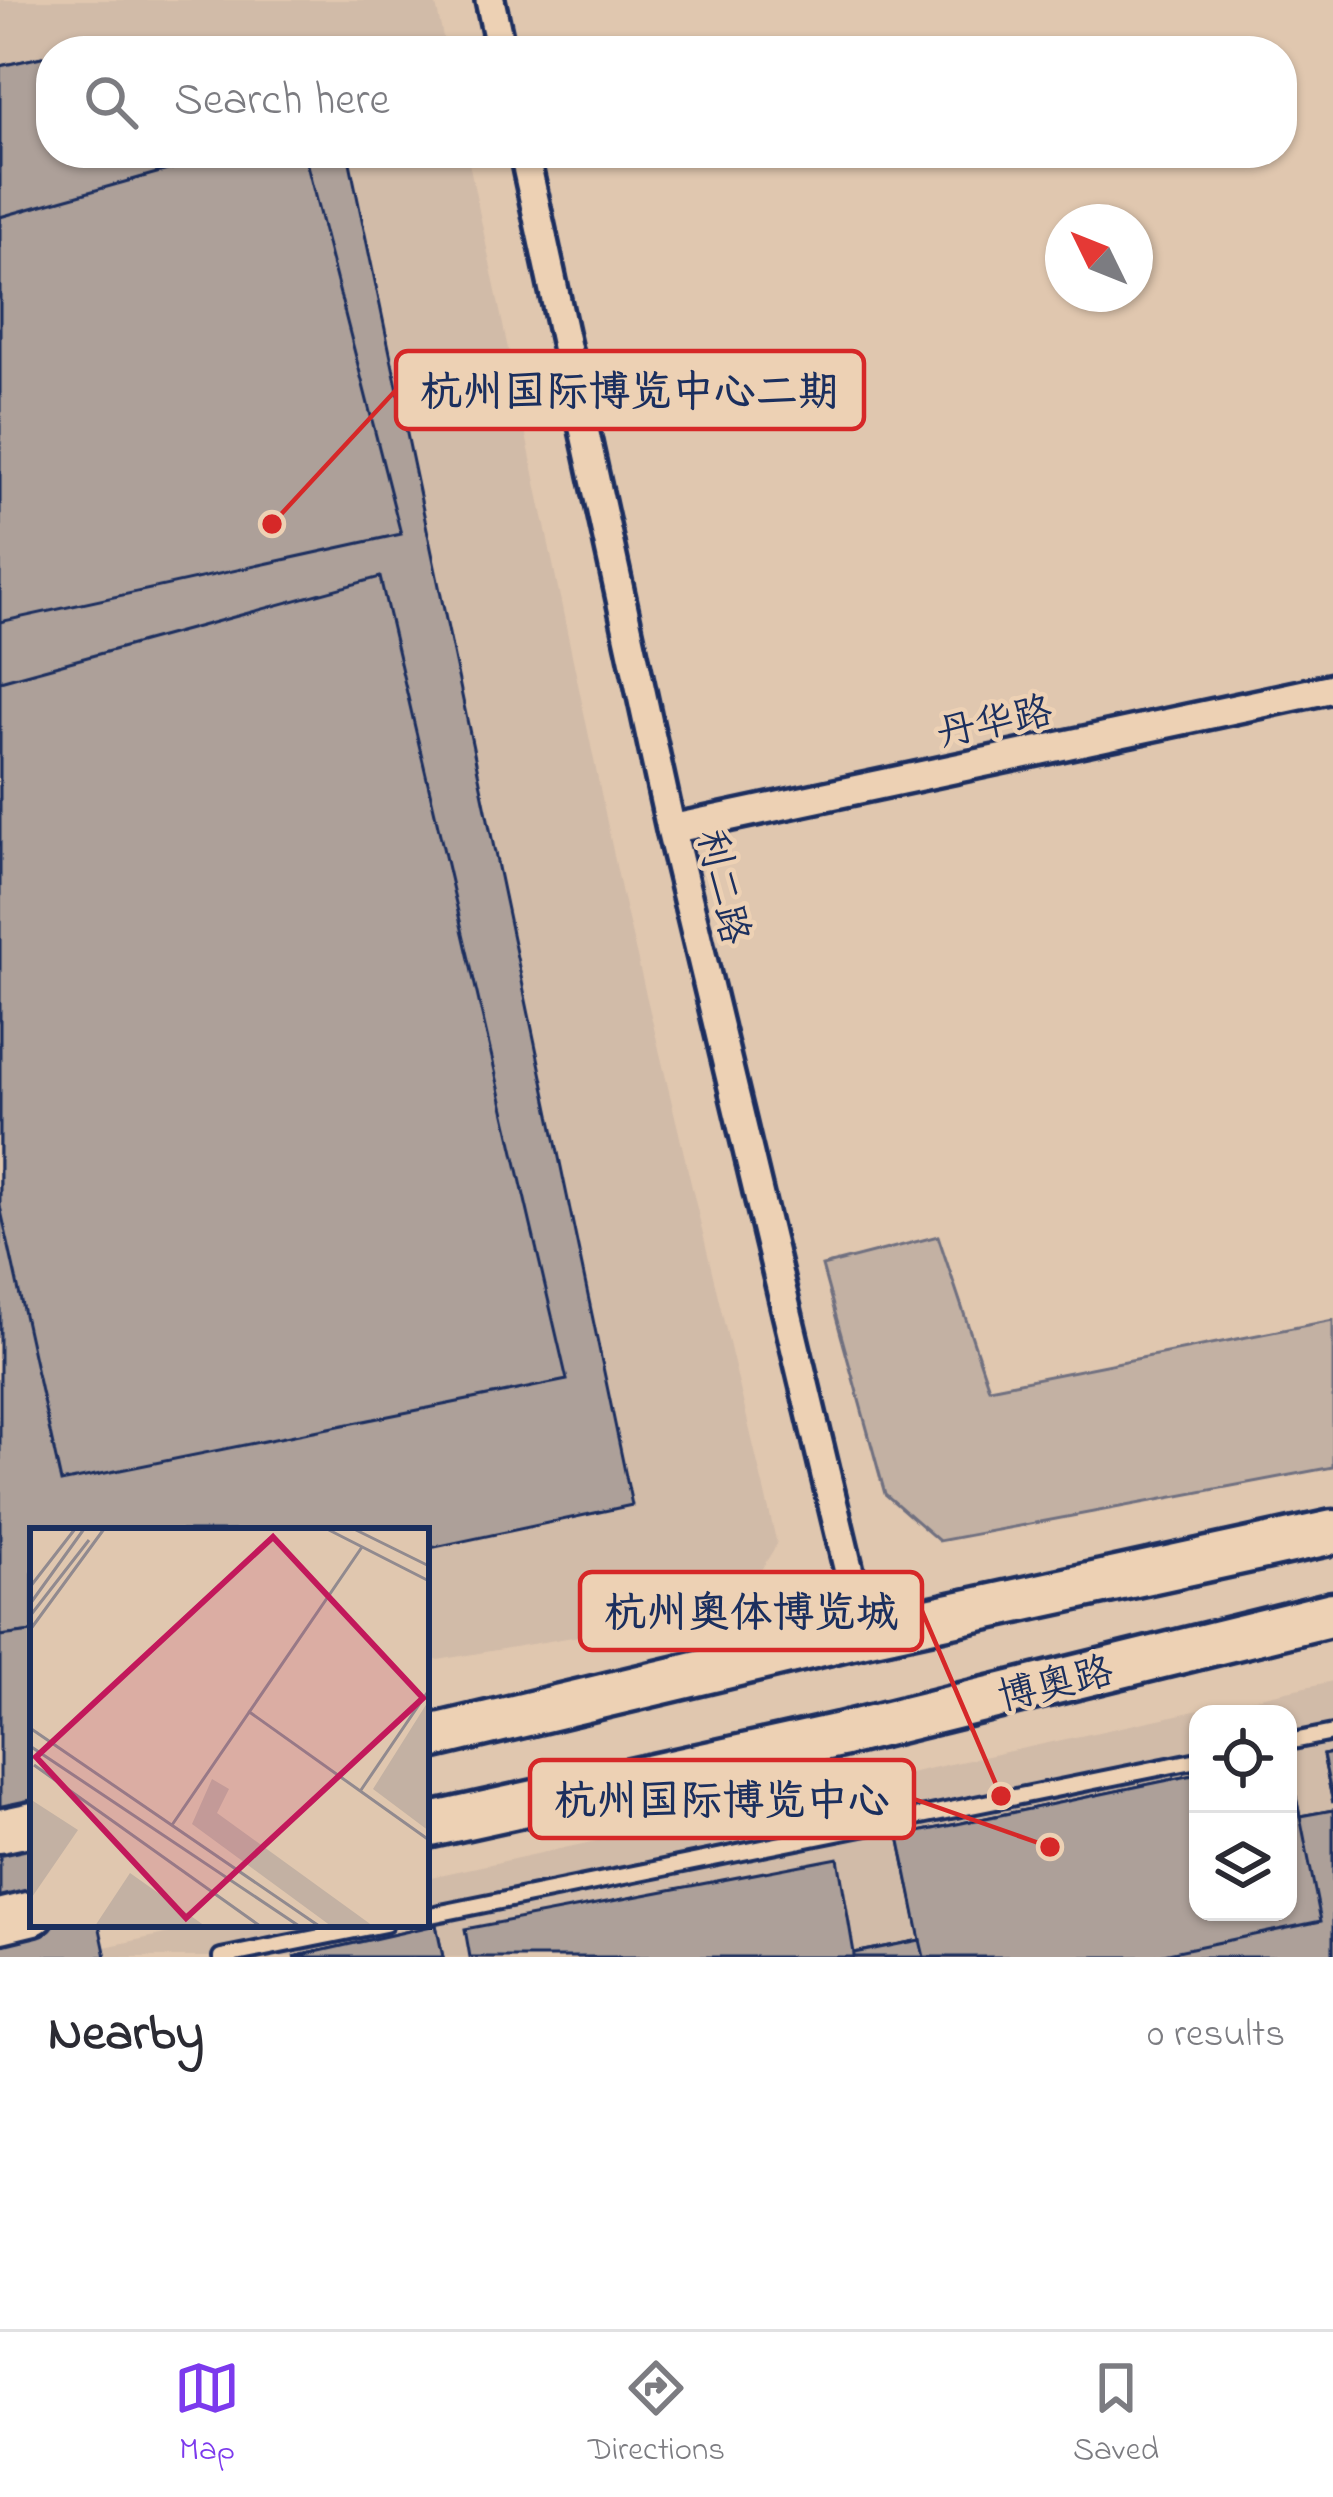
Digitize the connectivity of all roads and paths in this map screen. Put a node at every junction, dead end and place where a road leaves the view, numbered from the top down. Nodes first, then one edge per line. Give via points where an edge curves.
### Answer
1 (490, 0) edge
2 (498, 36) edge
3 (527, 168) edge
4 (1333, 688) edge
5 (671, 829) junction
6 (1333, 1532) edge
7 (1333, 1614) edge
8 (864, 1634) junction
9 (1333, 1733) edge
10 (429, 1737) edge
11 (1297, 1740) edge
12 (1189, 1762) edge
13 (30, 1825) edge
14 (429, 1825) edge
15 (0, 1831) edge
16 (30, 1914) edge
17 (429, 1915) edge
18 (0, 1921) edge
19 (370, 1927) edge
20 (221, 1957) edge

1 - 2 street
3 - 5 street, 利二路
4 - 5 street, 丹华路
5 - 8 street, 利二路
6 - 8 main road
7 - 14 main road, 博奥路
8 - 10 main road
9 - 11 lane
12 - 17 lane
13 - 15 main road
16 - 18 main road
19 - 20 lane

